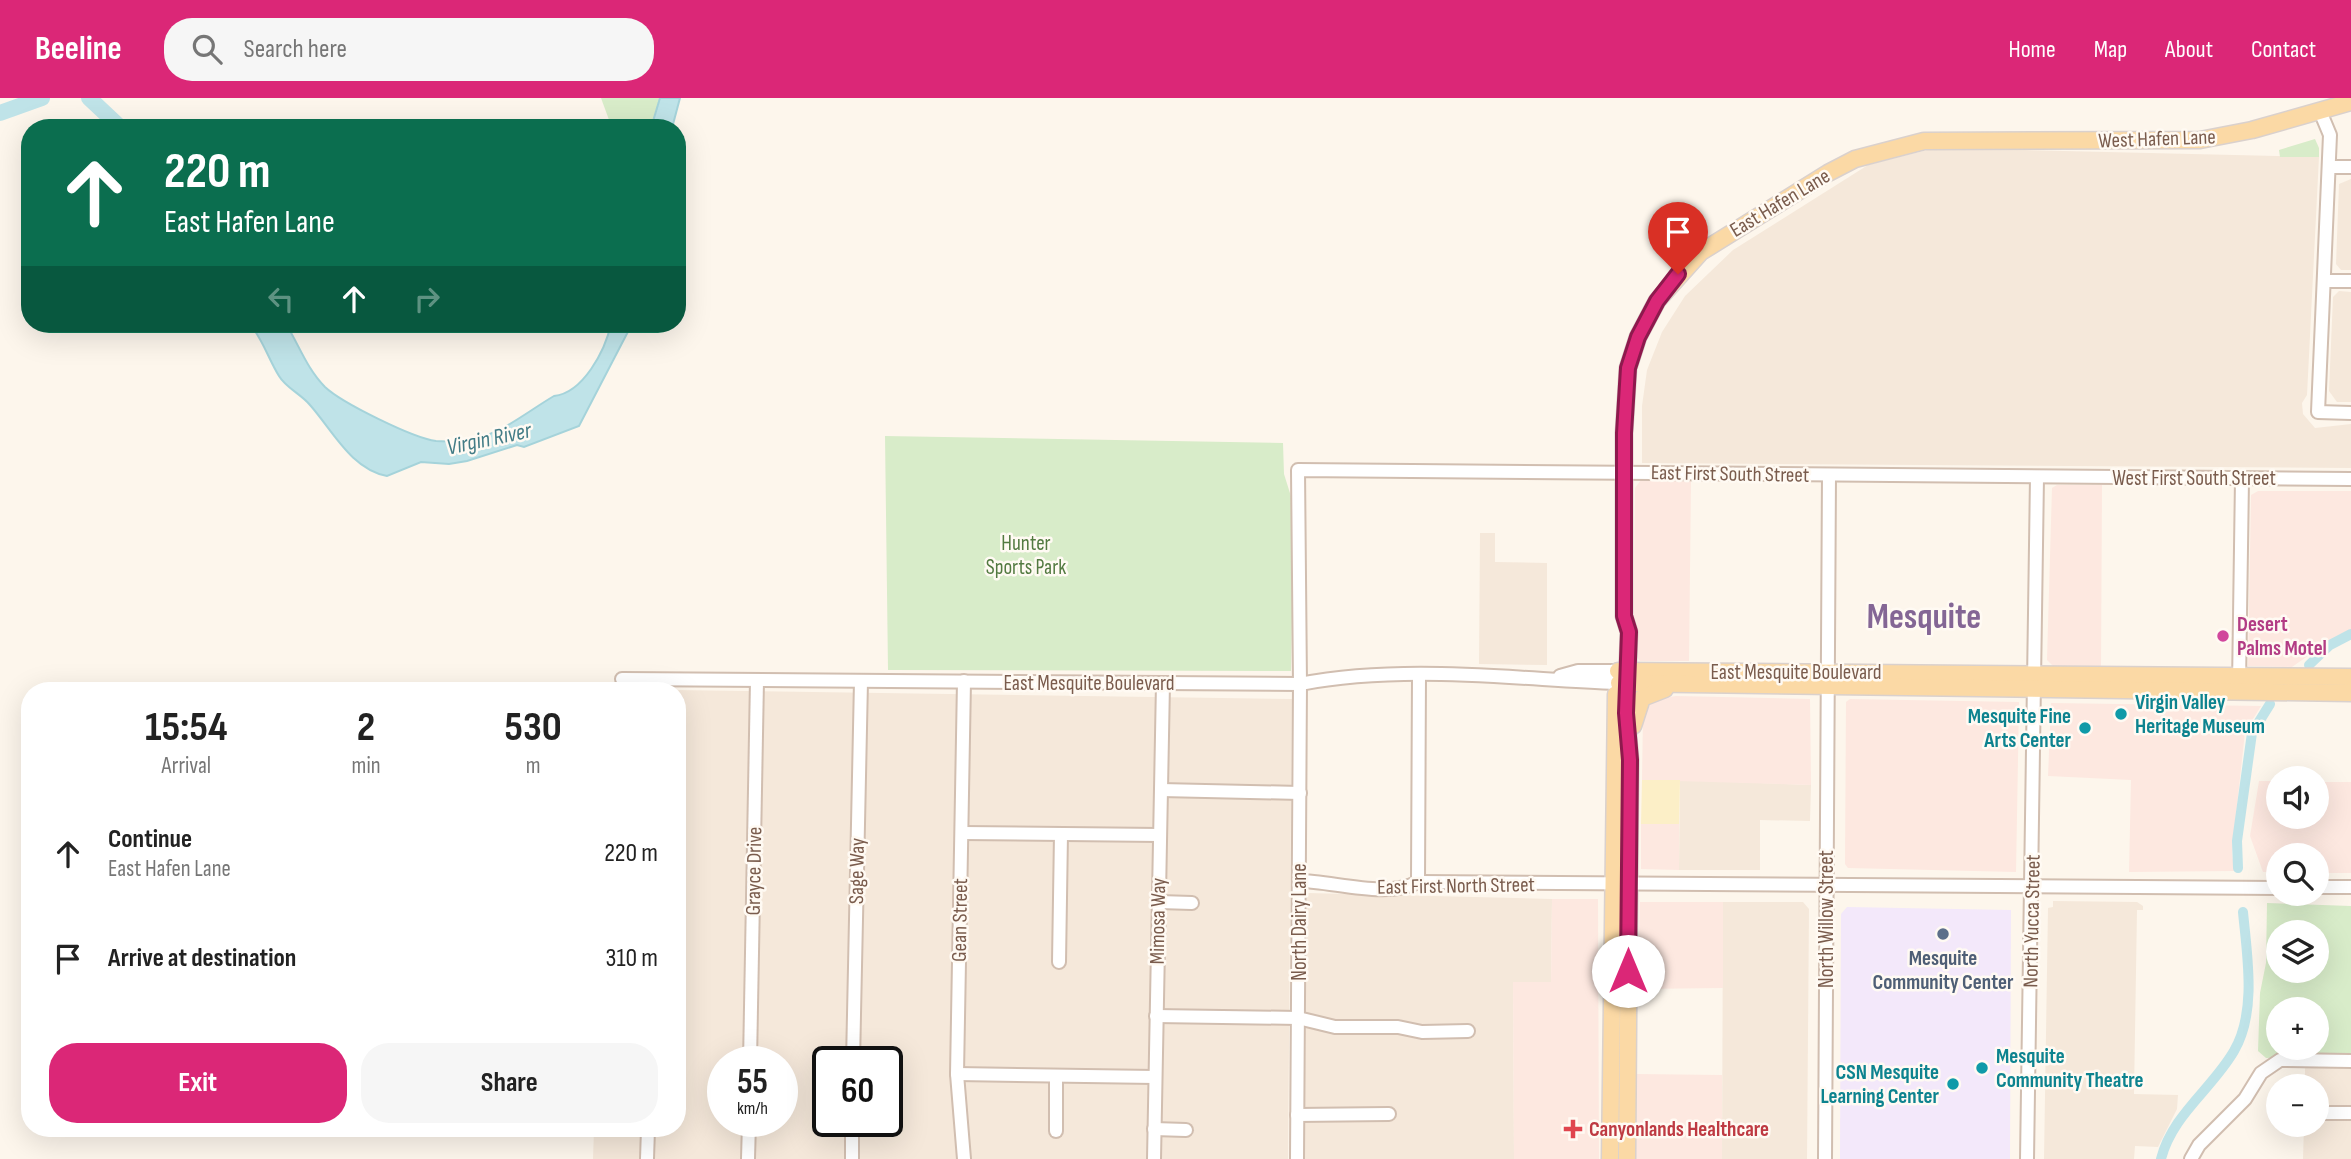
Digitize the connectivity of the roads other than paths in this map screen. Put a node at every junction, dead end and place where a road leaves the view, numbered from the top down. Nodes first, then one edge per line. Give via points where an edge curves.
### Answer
1 (2351, 102) edge
2 (2320, 111) junction
3 (2042, 141) joint
4 (2329, 167) junction
5 (2351, 167) edge
6 (2324, 281) junction
7 (2351, 281) edge
8 (2351, 413) edge
9 (1298, 470) joint
10 (1624, 473) junction
11 (1829, 475) junction
12 (2037, 477) junction
13 (2242, 479) junction
14 (2351, 480) edge
15 (1419, 676) junction
16 (1623, 677) junction
17 (2351, 677) edge
18 (622, 678) dead end
19 (757, 680) junction
20 (1828, 680) junction
21 (860, 681) junction
22 (964, 681) junction
23 (640, 682) edge
24 (2036, 682) junction
25 (686, 683) edge
26 (1163, 683) junction
27 (1300, 684) junction
28 (2239, 684) junction
29 (1702, 686) junction
30 (2351, 693) edge
31 (1630, 760) junction
32 (1161, 790) junction
33 (1300, 793) junction
34 (962, 833) junction
35 (1061, 834) junction
36 (1160, 835) junction
37 (1299, 881) junction
38 (1418, 882) junction
39 (1621, 885) junction
40 (1826, 886) junction
41 (2329, 887) edge
42 (2351, 887) edge
43 (2032, 888) junction
44 (2266, 888) edge
45 (1158, 902) junction
46 (1192, 903) dead end
47 (1059, 962) dead end
48 (1156, 1016) junction
49 (1298, 1018) junction
50 (1612, 1023) junction
51 (1468, 1031) dead end
52 (750, 1046) edge
53 (853, 1046) edge
54 (2351, 1061) edge
55 (957, 1074) junction
56 (1056, 1076) junction
57 (1155, 1077) junction
58 (1628, 1095) junction
59 (2329, 1113) edge
60 (1389, 1114) dead end
61 (2351, 1114) edge
62 (1297, 1115) junction
63 (1154, 1129) junction
64 (1186, 1130) dead end
65 (1056, 1131) dead end
66 (648, 1137) edge
67 (749, 1137) edge
68 (852, 1137) edge
69 (647, 1159) edge
70 (748, 1159) edge
71 (852, 1159) edge
72 (964, 1159) edge
73 (1154, 1159) edge
74 (1297, 1159) edge
75 (1610, 1159) edge
76 (1627, 1159) edge
77 (1825, 1159) edge
78 (2027, 1159) edge
79 (2191, 1159) edge

1 - 2 main road, West Hafen Lane
2 - 3 main road, West Hafen Lane via 2200,140
2 - 4 street via 2330,135
3 - 10 main road, East Hafen Lane via 1924,141 1885,149 1828,173 1701,252 1657,301 1638,337 1628,368
4 - 5 street
4 - 6 street
6 - 7 street
6 - 8 street via 2318,412
9 - 10 street, East First South Street
9 - 27 street, North Dairy Lane
10 - 11 street, East First South Street
10 - 16 main road, East Hafen Lane via 1624,623 1619,632
11 - 12 street, East First South Street
11 - 20 street, North Willow Street
12 - 13 street, West First South Street
12 - 24 street, North Yucca Street
13 - 14 street, West First South Street
13 - 28 street
15 - 16 street, East Mesquite Boulevard
15 - 27 street, East Mesquite Boulevard via 1347,677
15 - 38 street
16 - 20 main road, East Mesquite Boulevard
16 - 29 main road, East Mesquite Boulevard
16 - 31 main road
16 - 39 main road
17 - 28 main road
18 - 23 street, East Mesquite Boulevard
19 - 21 street, East Mesquite Boulevard
19 - 25 street, East Mesquite Boulevard
19 - 52 street, Grayce Drive
20 - 24 main road, East Mesquite Boulevard
20 - 29 main road, East Mesquite Boulevard
20 - 40 street, North Willow Street
21 - 22 street, East Mesquite Boulevard
21 - 53 street, Sage Way
22 - 26 street, East Mesquite Boulevard
22 - 34 street, Gean Street
24 - 28 main road, East Mesquite Boulevard
24 - 43 street, North Yucca Street
26 - 27 street, East Mesquite Boulevard
26 - 32 street, Mimosa Way
27 - 33 street, North Dairy Lane
28 - 30 main road
29 - 31 main road via 1661,689 1642,698 1634,716
31 - 39 main road
32 - 33 street
32 - 36 street, Mimosa Way
33 - 37 street, North Dairy Lane
34 - 35 street
34 - 55 street, Gean Street
35 - 36 street
35 - 47 street
36 - 45 street, Mimosa Way
37 - 38 street, East First North Street via 1380,888
37 - 49 street, North Dairy Lane
38 - 39 street, East First North Street
39 - 40 street, East First North Street
39 - 50 main road
39 - 58 main road
40 - 43 street, East First North Street
40 - 77 street, North Willow Street
41 - 42 street
43 - 44 street, East First North Street
43 - 78 street, North Yucca Street
45 - 46 street
45 - 48 street, Mimosa Way
48 - 49 street
48 - 57 street, Mimosa Way
49 - 51 street via 1335,1027
49 - 62 street, North Dairy Lane
50 - 58 main road via 1623,1030 1623,1083
50 - 75 main road
54 - 79 street via 2280,1060 2269,1065
55 - 56 street
55 - 72 street, Gean Street
56 - 57 street
56 - 65 street
57 - 63 street, Mimosa Way
58 - 76 main road
59 - 61 street
60 - 62 street
62 - 74 street, North Dairy Lane
63 - 64 street
63 - 73 street, Mimosa Way
66 - 69 street
67 - 70 street
68 - 71 street

